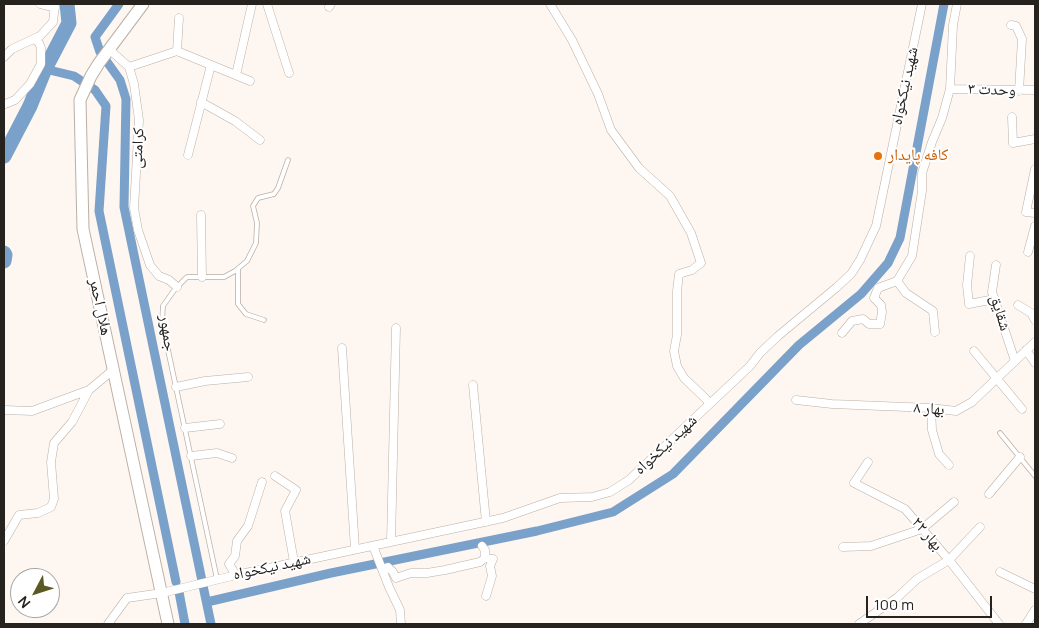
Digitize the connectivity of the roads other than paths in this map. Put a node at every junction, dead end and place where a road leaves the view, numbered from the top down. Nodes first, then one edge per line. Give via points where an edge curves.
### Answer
1 (40, 4) edge
2 (143, 4) edge
3 (252, 4) edge
4 (267, 4) edge
5 (550, 4) edge
6 (922, 4) edge
7 (958, 4) edge
8 (55, 6) edge
9 (179, 18) dead end
10 (1010, 25) dead end
11 (34, 39) junction
12 (110, 50) junction
13 (177, 51) junction
14 (4, 57) edge
15 (211, 65) junction
16 (129, 67) junction
17 (289, 73) dead end
18 (236, 76) junction
19 (250, 81) dead end
20 (950, 89) junction
21 (1035, 90) edge
22 (1019, 91) junction
23 (201, 102) junction
24 (4, 105) edge
25 (1012, 118) dead end
26 (1035, 139) edge
27 (260, 140) dead end
28 (188, 155) dead end
29 (288, 160) dead end
30 (1035, 169) edge
31 (1035, 213) edge
32 (201, 215) dead end
33 (1035, 226) edge
34 (1028, 252) dead end
35 (970, 256) dead end
36 (996, 265) dead end
37 (238, 269) junction
38 (202, 277) junction
39 (898, 281) junction
40 (177, 287) junction
41 (995, 299) junction
42 (1018, 305) dead end
43 (264, 320) dead end
44 (1035, 320) edge
45 (396, 328) dead end
46 (842, 332) dead end
47 (935, 332) dead end
48 (1035, 342) edge
49 (342, 348) dead end
50 (1026, 350) junction
51 (974, 351) dead end
52 (1015, 361) junction
53 (1035, 363) edge
54 (113, 370) junction
55 (248, 377) dead end
56 (997, 378) junction
57 (473, 385) dead end
58 (176, 387) junction
59 (89, 390) junction
60 (796, 400) dead end
61 (709, 404) junction
62 (931, 408) junction
63 (1022, 409) dead end
64 (4, 410) edge
65 (220, 424) dead end
66 (185, 428) junction
67 (1000, 433) dead end
68 (191, 456) junction
69 (1020, 457) junction
70 (232, 458) dead end
71 (868, 462) dead end
72 (949, 465) dead end
73 (275, 476) dead end
74 (1035, 476) edge
75 (262, 482) dead end
76 (989, 494) dead end
77 (954, 502) dead end
78 (486, 522) junction
79 (980, 527) dead end
80 (922, 529) junction
81 (4, 541) edge
82 (391, 542) junction
83 (373, 546) junction
84 (482, 546) dead end
85 (843, 547) dead end
86 (355, 549) junction
87 (485, 558) junction
88 (949, 560) junction
89 (294, 562) junction
90 (380, 565) junction
91 (1000, 572) dead end
92 (236, 575) junction
93 (217, 579) junction
94 (1035, 589) edge
95 (162, 593) junction
96 (486, 596) dead end
97 (1034, 614) edge
98 (108, 624) edge
99 (168, 624) edge
100 (401, 624) edge
101 (858, 624) edge
102 (999, 624) edge
103 (1026, 624) edge

1 - 8 street
2 - 12 main road, هلال احمر
3 - 18 street
4 - 17 street
5 - 61 street via 572,40 611,130 639,168 670,196 691,233 701,263 678,274 674,351 684,378
6 - 61 street, شهید نیکخواه via 876,224 866,248 850,274 778,336
7 - 20 street via 953,25
8 - 11 street via 53,22
9 - 13 street
10 - 22 street via 1016,26 1022,39
11 - 14 street
11 - 24 street via 41,48 41,64 30,84 15,100
12 - 16 street
12 - 54 main road, هلال احمر via 91,76 80,100 83,229
13 - 15 street
13 - 16 street
15 - 18 street
15 - 23 street
16 - 40 street, کرامتی via 139,120 134,208 138,230 150,265 159,276
18 - 19 street
20 - 22 street, وحدت ۳
20 - 39 street via 922,173 912,256
21 - 22 street, وحدت ۳
23 - 27 street
23 - 28 street
25 - 26 street via 1013,143
29 - 37 lane via 274,194 258,198 253,206 257,223 256,243 247,261
30 - 31 street via 1026,212
32 - 38 street
33 - 34 street
35 - 41 street via 969,304
36 - 41 street, شقایق via 992,292
37 - 38 lane, جمهور via 224,277
37 - 43 lane via 238,304 246,314
38 - 40 lane, جمهور via 187,277
39 - 46 street via 878,288 874,298 881,305 880,324 869,324 863,319 852,321
39 - 47 street via 906,293 933,311
40 - 58 lane, جمهور via 163,306 162,322
41 - 52 street, شقایق
42 - 44 street via 1031,313
45 - 82 street
48 - 50 street, بهار ۸
49 - 86 street
50 - 52 street, بهار ۸
50 - 53 street
51 - 56 street
52 - 56 street, بهار ۸
54 - 59 street
54 - 95 main road, هلال احمر
55 - 58 street
56 - 62 street, بهار ۸ via 972,402 956,411
56 - 63 street
57 - 78 street
58 - 66 lane, جمهور
59 - 64 street via 32,410
59 - 81 street via 72,422 54,443 51,462 54,499 50,508 18,515
60 - 62 street, بهار ۸
61 - 78 street, شهید نیکخواه via 629,480 610,492 592,497 560,498
62 - 72 street via 932,430 939,454
65 - 66 street
66 - 68 lane, جمهور
67 - 69 lane
68 - 70 street via 216,453
68 - 93 lane, جمهور
69 - 74 lane
69 - 76 street
71 - 80 street, بهار ۲۲ via 854,483 905,509
73 - 89 street via 296,490 285,511
75 - 92 street via 248,526 237,541 235,556 229,564
77 - 80 street
78 - 82 street, شهید نیکخواه
79 - 88 street
80 - 85 street via 871,546
80 - 88 street, بهار ۲۲
82 - 83 street, شهید نیکخواه
83 - 86 street, شهید نیکخواه
83 - 90 street
84 - 87 street
86 - 89 street, شهید نیکخواه
87 - 90 street via 445,570 411,573 396,578 388,567
87 - 96 street via 492,559 492,576
88 - 101 street via 917,579 898,597
88 - 102 street, بهار ۲۲
89 - 92 street, شهید نیکخواه
90 - 100 street via 400,610
91 - 94 street
92 - 93 street, شهید نیکخواه
93 - 95 street, شهید نیکخواه
95 - 98 street, شهید نیکخواه via 127,598
95 - 99 main road, هلال احمر
97 - 103 street

